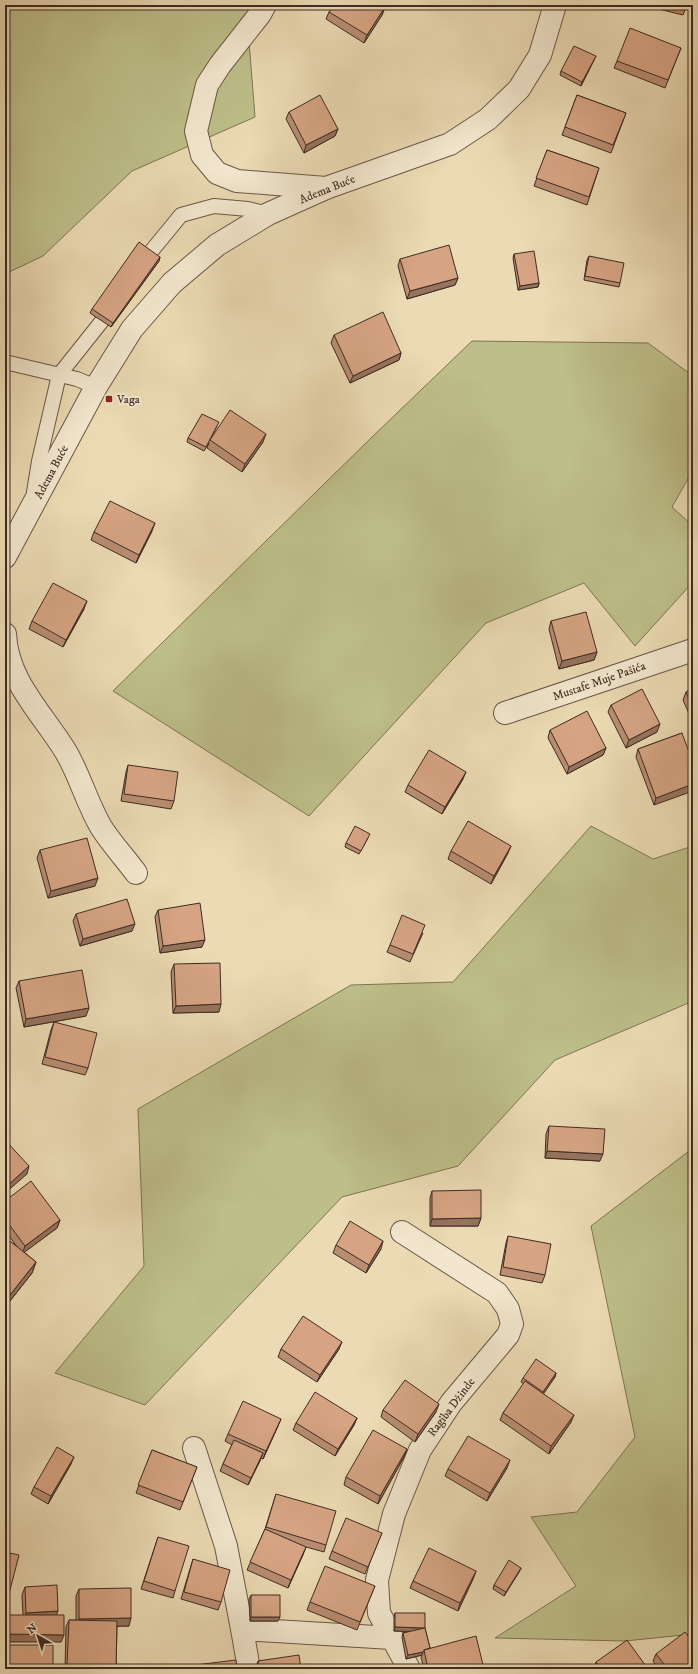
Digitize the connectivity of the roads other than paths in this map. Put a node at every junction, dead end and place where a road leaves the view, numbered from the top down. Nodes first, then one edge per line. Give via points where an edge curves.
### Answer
1 (265, 5) edge
2 (557, 9) edge
3 (326, 188) junction
4 (268, 214) junction
5 (149, 254) edge
6 (102, 321) edge
7 (5, 362) edge
8 (59, 374) junction
9 (96, 387) junction
10 (31, 510) junction
11 (5, 557) edge
12 (5, 634) edge
13 (693, 650) edge
14 (505, 713) dead end
15 (136, 873) dead end
16 (402, 1232) dead end
17 (194, 1448) dead end
18 (242, 1628) junction
19 (392, 1638) junction
20 (249, 1669) edge
21 (409, 1669) edge

1 - 3 street via 207,85 196,131 202,155 217,173 237,181
2 - 3 street, Adema Buće via 540,55 519,89 488,119 450,144
3 - 4 street, Adema Buće
4 - 5 lane via 248,208 214,206 181,215
4 - 9 street, Adema Buće via 217,245 172,283 132,330
6 - 8 lane
7 - 8 lane
8 - 9 lane
8 - 10 lane via 39,461
9 - 10 street, Adema Buće
10 - 11 street, Adema Buće
12 - 15 street via 6,648 14,674 66,752 101,827
13 - 14 street, Mustafe Muje Pašića
16 - 19 street, Ragiba Džinde via 497,1293 508,1309 512,1324 508,1335 451,1403 420,1450 394,1514 377,1580 379,1613
17 - 18 street via 226,1546
18 - 19 street
18 - 20 street
19 - 21 street, Ragiba Džinde

